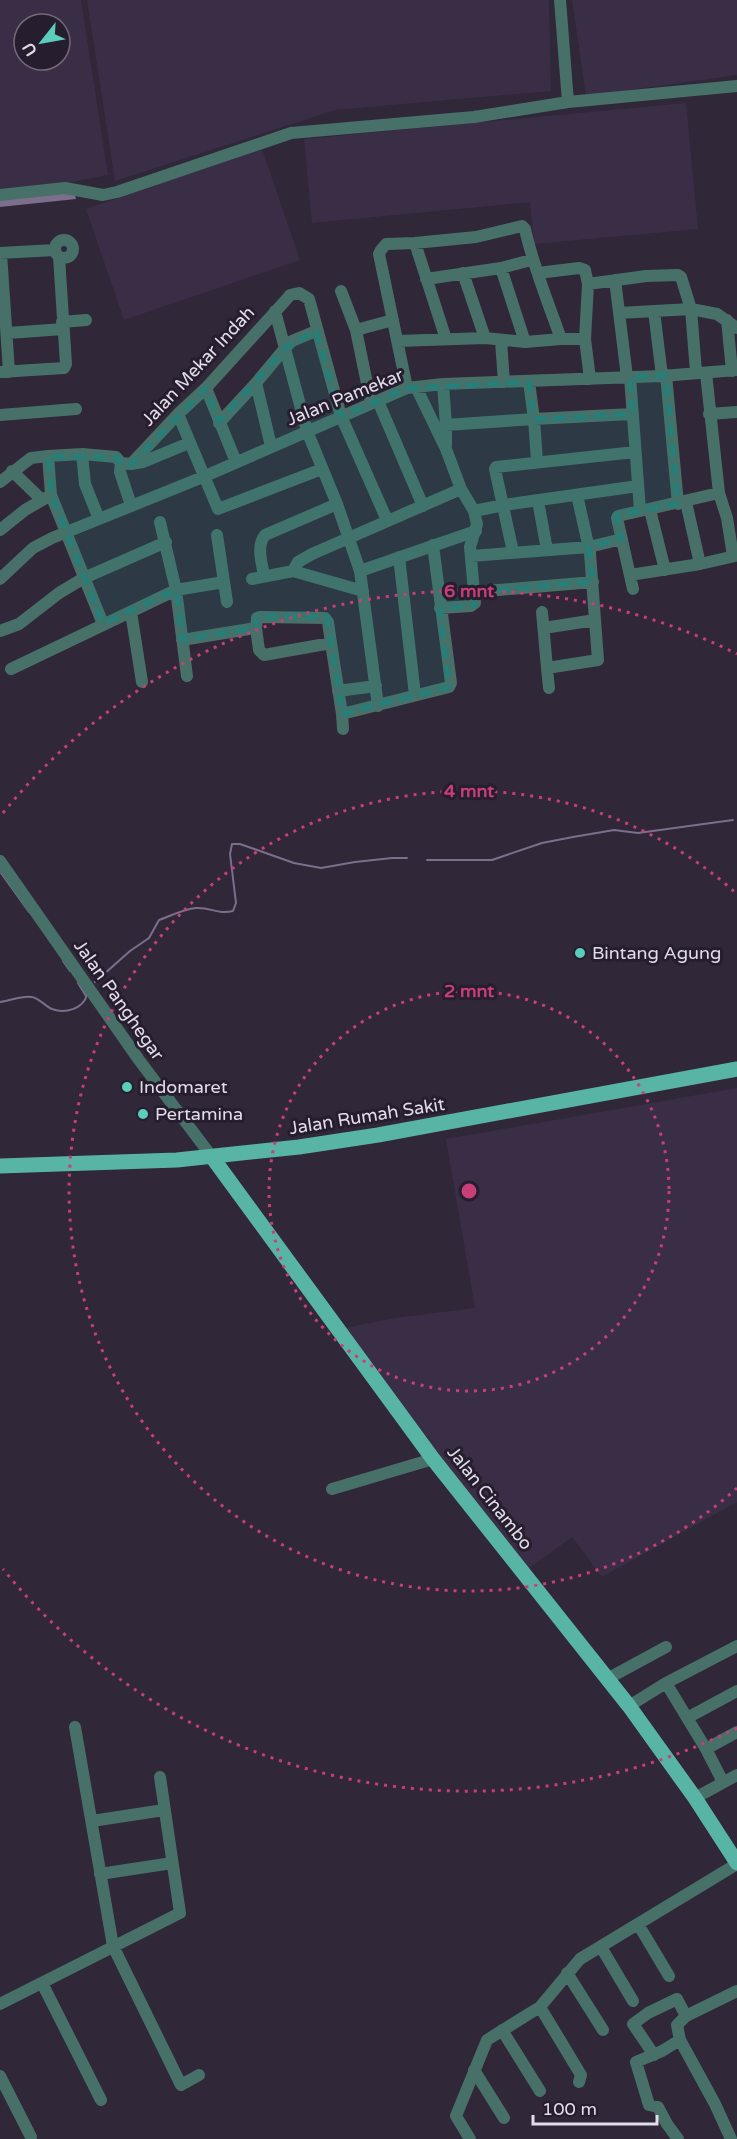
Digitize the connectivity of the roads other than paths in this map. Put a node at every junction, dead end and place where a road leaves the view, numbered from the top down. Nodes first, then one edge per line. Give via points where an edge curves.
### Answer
1 (560, 0) edge
2 (737, 87) edge
3 (568, 102) junction
4 (0, 195) edge
5 (415, 243) junction
6 (1, 253) edge
7 (531, 260) junction
8 (501, 268) junction
9 (464, 273) junction
10 (538, 273) junction
11 (426, 279) junction
12 (615, 280) junction
13 (588, 284) junction
14 (341, 291) dead end
15 (691, 309) junction
16 (275, 311) junction
17 (654, 311) junction
18 (619, 313) junction
19 (86, 320) dead end
20 (393, 320) junction
21 (732, 324) edge
22 (62, 326) junction
23 (356, 330) junction
24 (316, 331) junction
25 (8, 333) junction
26 (485, 338) junction
27 (446, 339) junction
28 (561, 339) junction
29 (585, 339) junction
30 (398, 341) junction
31 (501, 341) junction
32 (525, 342) junction
33 (286, 346) junction
34 (734, 370) edge
35 (5, 372) edge
36 (700, 373) junction
37 (664, 376) junction
38 (629, 377) junction
39 (590, 380) junction
40 (504, 382) junction
41 (530, 382) junction
42 (256, 383) junction
43 (443, 384) junction
44 (206, 388) junction
45 (412, 388) junction
46 (374, 402) junction
47 (76, 410) dead end
48 (737, 412) edge
49 (177, 414) junction
50 (632, 414) junction
51 (710, 414) junction
52 (0, 415) edge
53 (341, 416) junction
54 (534, 419) junction
55 (219, 423) junction
56 (446, 425) junction
57 (307, 431) junction
58 (189, 443) junction
59 (271, 446) junction
60 (446, 449) junction
61 (635, 452) junction
62 (82, 454) junction
63 (48, 456) junction
64 (236, 462) junction
65 (537, 462) junction
66 (126, 464) junction
67 (322, 469) junction
68 (12, 471) junction
69 (203, 477) junction
70 (0, 482) edge
71 (638, 486) junction
72 (461, 489) junction
73 (719, 493) junction
74 (577, 495) junction
75 (46, 497) junction
76 (538, 501) junction
77 (682, 503) junction
78 (337, 504) junction
79 (131, 505) junction
80 (504, 505) junction
81 (423, 506) junction
82 (645, 510) junction
83 (474, 511) junction
84 (732, 517) edge
85 (99, 519) junction
86 (387, 520) junction
87 (159, 522) dead end
88 (0, 530) edge
89 (476, 531) junction
90 (66, 533) junction
91 (217, 535) dead end
92 (349, 539) junction
93 (622, 540) junction
94 (166, 542) junction
95 (433, 545) junction
96 (589, 547) junction
97 (547, 550) junction
98 (513, 552) junction
99 (471, 556) junction
100 (399, 557) junction
101 (700, 564) junction
102 (665, 570) junction
103 (293, 571) junction
104 (360, 572) junction
105 (630, 575) junction
106 (84, 578) junction
107 (0, 579) edge
108 (224, 582) junction
109 (593, 582) junction
110 (633, 589) dead end
111 (176, 590) junction
112 (363, 591) junction
113 (475, 592) junction
114 (227, 602) dead end
115 (440, 608) junction
116 (131, 612) junction
117 (542, 612) dead end
118 (595, 620) junction
119 (103, 624) junction
120 (256, 628) junction
121 (544, 628) junction
122 (0, 631) edge
123 (182, 640) junction
124 (331, 643) junction
125 (547, 668) junction
126 (11, 669) dead end
127 (187, 676) dead end
128 (142, 682) dead end
129 (376, 686) junction
130 (549, 688) dead end
131 (338, 691) junction
132 (415, 695) junction
133 (378, 706) junction
134 (342, 714) junction
135 (343, 729) dead end
136 (0, 861) edge
137 (737, 1069) edge
138 (212, 1157) junction
139 (0, 1166) edge
140 (433, 1459) junction
141 (332, 1489) dead end
142 (737, 1646) edge
143 (666, 1647) dead end
144 (606, 1679) junction
145 (666, 1683) junction
146 (737, 1691) edge
147 (628, 1706) junction
148 (687, 1718) junction
149 (75, 1726) dead end
150 (737, 1732) edge
151 (706, 1749) junction
152 (737, 1775) edge
153 (160, 1778) dead end
154 (723, 1782) junction
155 (698, 1803) junction
156 (164, 1810) junction
157 (92, 1821) junction
158 (172, 1863) junction
159 (737, 1863) edge
160 (100, 1874) junction
161 (638, 1924) junction
162 (113, 1946) junction
163 (601, 1947) junction
164 (567, 1973) junction
165 (669, 1976) dead end
166 (42, 1983) junction
167 (737, 1991) edge
168 (633, 2001) dead end
169 (0, 2004) edge
170 (540, 2007) junction
171 (686, 2016) junction
172 (502, 2030) junction
173 (603, 2030) dead end
174 (680, 2040) junction
175 (654, 2055) junction
176 (199, 2075) dead end
177 (478, 2075) junction
178 (0, 2076) edge
179 (579, 2082) dead end
180 (540, 2091) dead end
181 (101, 2100) dead end
182 (504, 2118) dead end
183 (31, 2137) dead end
184 (470, 2139) edge
185 (678, 2139) edge
186 (731, 2139) edge

1 - 3 street
2 - 3 street
3 - 4 street via 474,117 291,133 103,195 65,188
5 - 7 street via 476,237 522,226
5 - 11 street
5 - 20 street via 386,244 379,254
6 - 22 street via 57,254
6 - 25 street
7 - 8 street
7 - 10 street
8 - 9 street
8 - 32 street
9 - 11 street
9 - 26 street
10 - 13 street via 583,268
10 - 28 street
11 - 27 street
12 - 13 street
12 - 15 street via 678,275
12 - 18 street
13 - 29 street
14 - 23 street
15 - 17 street
15 - 21 street via 709,312
15 - 36 street
16 - 24 street, Jalan Mekar Indah via 290,295 302,294 309,299
16 - 33 street
16 - 44 street, Jalan Mekar Indah
17 - 18 street
17 - 37 street
18 - 38 street
19 - 22 street
20 - 23 street
20 - 30 street
21 - 34 street
22 - 25 street
22 - 35 street via 64,368
23 - 46 street
24 - 33 street
24 - 53 street
25 - 35 street
26 - 27 street
26 - 31 street
27 - 30 street
28 - 29 street
28 - 32 street
29 - 39 street
30 - 45 street
31 - 32 street
31 - 40 street
33 - 42 street
33 - 57 street
34 - 36 street, Jalan Pamekar
36 - 37 street, Jalan Pamekar
36 - 51 street
37 - 38 street, Jalan Pamekar
37 - 77 street
38 - 39 street, Jalan Pamekar
38 - 50 street
39 - 41 street, Jalan Pamekar
40 - 41 street, Jalan Pamekar
40 - 43 street, Jalan Pamekar
41 - 54 street
42 - 55 street
42 - 59 street
43 - 45 street, Jalan Pamekar
43 - 56 street
44 - 49 street, Jalan Mekar Indah
44 - 55 street
45 - 46 street, Jalan Pamekar
45 - 60 street
46 - 53 street, Jalan Pamekar
46 - 81 street
47 - 52 street
48 - 51 street
49 - 58 street
49 - 66 street, Jalan Mekar Indah
50 - 54 street
50 - 61 street
51 - 73 street
53 - 57 street, Jalan Pamekar
53 - 86 street
54 - 56 street
54 - 65 street
55 - 64 street
56 - 60 street
57 - 59 street, Jalan Pamekar
57 - 67 street
58 - 66 street via 143,462
58 - 69 street
59 - 64 street, Jalan Pamekar
60 - 72 street
61 - 65 street
61 - 71 street
62 - 63 street
62 - 66 street via 116,457
62 - 85 street via 86,484
63 - 68 street via 31,458
63 - 75 street
64 - 69 street, Jalan Pamekar
65 - 80 street via 496,467
66 - 79 street via 120,472
67 - 69 street via 220,509
67 - 78 street
68 - 70 street
68 - 75 street
69 - 79 street, Jalan Pamekar
71 - 74 street
71 - 82 street
72 - 81 street
72 - 83 street
73 - 77 street
73 - 84 street
74 - 76 street
74 - 96 street
75 - 88 street
75 - 90 street
76 - 80 street
76 - 97 street
77 - 82 street
77 - 101 street
78 - 92 street
78 - 103 street via 265,535 260,546 258,577
79 - 85 street, Jalan Pamekar
80 - 83 street
80 - 98 street
81 - 86 street
82 - 93 street via 618,516
82 - 102 street
83 - 89 street
84 - 101 street via 734,556
85 - 90 street, Jalan Pamekar
86 - 92 street
87 - 94 street
89 - 95 street
89 - 99 street
90 - 106 street
90 - 107 street, Jalan Pamekar via 33,548
91 - 108 street
92 - 103 street via 298,562
92 - 104 street
93 - 96 street
93 - 105 street
94 - 106 street
94 - 111 street
95 - 100 street
95 - 115 street
96 - 97 street
96 - 109 street
97 - 98 street
98 - 99 street
99 - 113 street
100 - 104 street
100 - 132 street
101 - 102 street
102 - 105 street
103 - 112 street
104 - 112 street
105 - 110 street
106 - 119 street
106 - 122 street via 19,624
108 - 111 street
108 - 114 street
109 - 113 street
109 - 118 street
111 - 116 street
111 - 123 street
112 - 129 street
113 - 115 street via 474,606
115 - 132 street via 451,683
116 - 119 street
116 - 128 street
117 - 121 street
118 - 121 street
118 - 125 street via 598,660
119 - 126 street
120 - 123 street
120 - 124 street via 259,650 264,654
120 - 124 street via 256,618 260,617 321,617 328,622
121 - 125 street
123 - 127 street
124 - 131 street
125 - 130 street
129 - 131 street
129 - 133 street
131 - 134 street
132 - 133 street
133 - 134 street
134 - 135 street
136 - 138 street, Jalan Panghegar via 132,1051
137 - 138 main road, Jalan Rumah Sakit via 348,1140
138 - 139 main road, Jalan Rumah Sakit
138 - 140 main road, Jalan Cinambo
140 - 141 street
140 - 144 main road, Jalan Cinambo
142 - 145 street
143 - 144 street
144 - 147 main road, Jalan Cinambo
145 - 147 street
145 - 148 street
146 - 148 street
147 - 155 main road, Jalan Cinambo
148 - 151 street
149 - 157 street
150 - 151 street
151 - 154 street
152 - 154 street
153 - 156 street
154 - 155 street
155 - 159 main road, Jalan Cinambo
156 - 157 street
156 - 158 street
157 - 160 street
158 - 160 street
158 - 162 street via 180,1913
159 - 161 street
160 - 162 street
161 - 163 street
161 - 165 street
162 - 166 street
162 - 176 street via 181,2085
163 - 164 street via 580,1959
163 - 168 street
164 - 170 street
164 - 173 street
166 - 169 street
166 - 181 street
167 - 171 street
170 - 172 street
170 - 179 street via 581,2075
171 - 174 street via 677,2025
171 - 175 street via 677,1999 633,2024
172 - 177 street via 487,2040
172 - 180 street
174 - 175 street
174 - 186 street
175 - 185 street via 636,2062 649,2105 658,2107
177 - 182 street
177 - 184 street via 467,2087 456,2116
178 - 183 street

